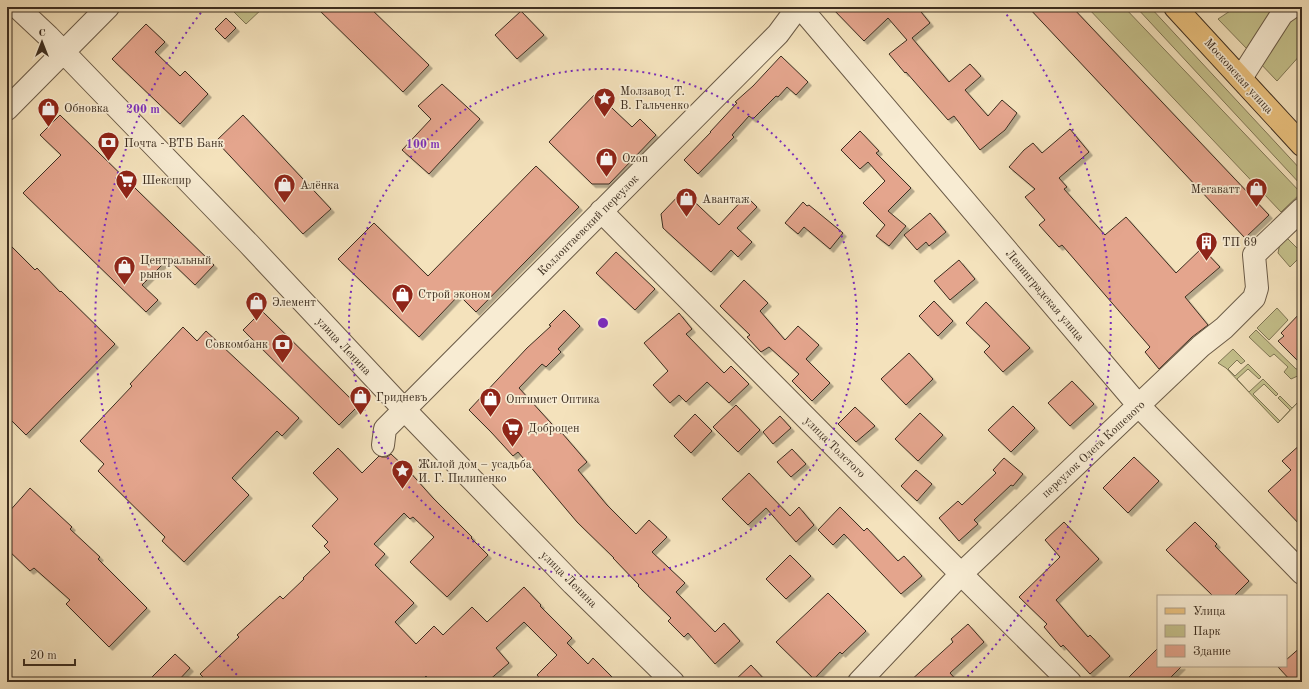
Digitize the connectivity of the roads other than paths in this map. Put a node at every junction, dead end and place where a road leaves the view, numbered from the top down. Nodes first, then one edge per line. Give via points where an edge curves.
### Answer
1 (17, 7) edge
2 (108, 7) edge
3 (799, 7) edge
4 (1176, 7) edge
5 (1292, 7) edge
6 (64, 52) junction
7 (1241, 78) junction
8 (7, 109) edge
9 (1302, 145) edge
10 (1302, 209) edge
11 (601, 211) junction
12 (1139, 406) junction
13 (404, 409) junction
14 (383, 445) dead end
15 (1302, 572) edge
16 (961, 574) junction
17 (673, 682) edge
18 (859, 682) edge
19 (1070, 682) edge

1 - 6 street, улица Ленина
2 - 6 street
3 - 11 street, Коллонтаевский переулок via 778,34
3 - 12 street, Ленинградская улица
4 - 7 main road, Московская улица
5 - 7 street via 1282,14
6 - 8 street
6 - 13 street, улица Ленина
7 - 9 main road, Московская улица
10 - 12 street, переулок Олега Кошевого via 1254,255 1257,288 1254,298
11 - 13 street, Коллонтаевский переулок
11 - 16 street, улица Толстого
12 - 15 street, Ленинградская улица
12 - 16 street, переулок Олега Кошевого
13 - 14 street, Коллонтаевский переулок via 386,429
13 - 17 street, улица Ленина
16 - 18 street, переулок Олега Кошевого
16 - 19 street, улица Толстого

